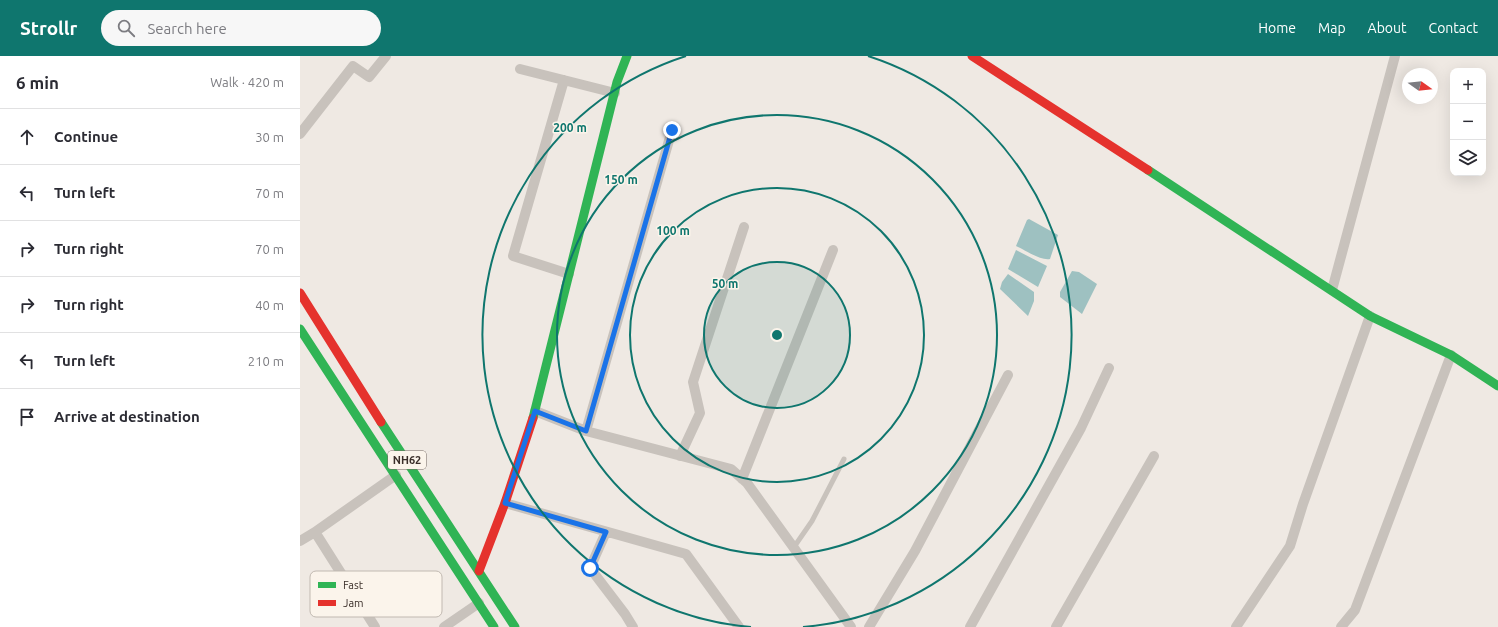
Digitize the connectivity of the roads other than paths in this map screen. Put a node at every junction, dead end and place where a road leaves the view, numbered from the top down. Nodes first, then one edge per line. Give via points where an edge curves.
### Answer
1 (386, 56) edge
2 (972, 56) edge
3 (1395, 56) edge
4 (627, 57) edge
5 (520, 69) dead end
6 (564, 80) junction
7 (615, 93) junction
8 (672, 130) dead end
9 (300, 134) edge
10 (744, 227) dead end
11 (833, 250) dead end
12 (569, 274) junction
13 (1332, 290) junction
14 (300, 293) edge
15 (1370, 316) junction
16 (300, 329) edge
17 (1451, 355) junction
18 (1109, 368) dead end
19 (1008, 375) dead end
20 (1498, 386) edge
21 (535, 411) junction
22 (586, 431) junction
23 (680, 456) junction
24 (1154, 456) dead end
25 (844, 459) dead end
26 (396, 475) junction
27 (742, 479) junction
28 (505, 503) junction
29 (314, 532) junction
30 (606, 532) junction
31 (300, 541) edge
32 (794, 547) junction
33 (339, 571) edge
34 (479, 571) junction
35 (479, 604) junction
36 (369, 617) edge
37 (375, 627) edge
38 (444, 627) edge
39 (494, 627) edge
40 (515, 627) edge
41 (633, 627) edge
42 (739, 627) edge
43 (851, 627) edge
44 (869, 627) edge
45 (970, 627) edge
46 (1056, 627) edge
47 (1236, 627) edge
48 (1341, 627) edge

1 - 9 street via 369,77 353,66
2 - 13 street
3 - 13 street
4 - 7 street
5 - 6 street
6 - 7 street
6 - 12 street via 512,256
7 - 12 street
8 - 22 street
10 - 23 street via 693,382 700,413
11 - 27 street
12 - 21 street
13 - 15 street
14 - 34 street, NH62 via 382,425
15 - 17 street
15 - 47 street via 1290,546
16 - 26 street, NH62
17 - 20 street
17 - 48 street via 1355,610
18 - 45 street via 1081,428
19 - 44 street via 915,551
21 - 22 street
21 - 28 street
22 - 23 street
23 - 27 street via 731,469
24 - 46 street
25 - 32 lane via 812,521
26 - 29 street
26 - 35 street, NH62
27 - 32 street
28 - 30 street
28 - 34 street
29 - 31 street
29 - 33 street
30 - 41 street via 590,568
30 - 42 street via 686,554
32 - 43 street
34 - 40 street, NH62
35 - 38 street
35 - 39 street, NH62
36 - 37 street

